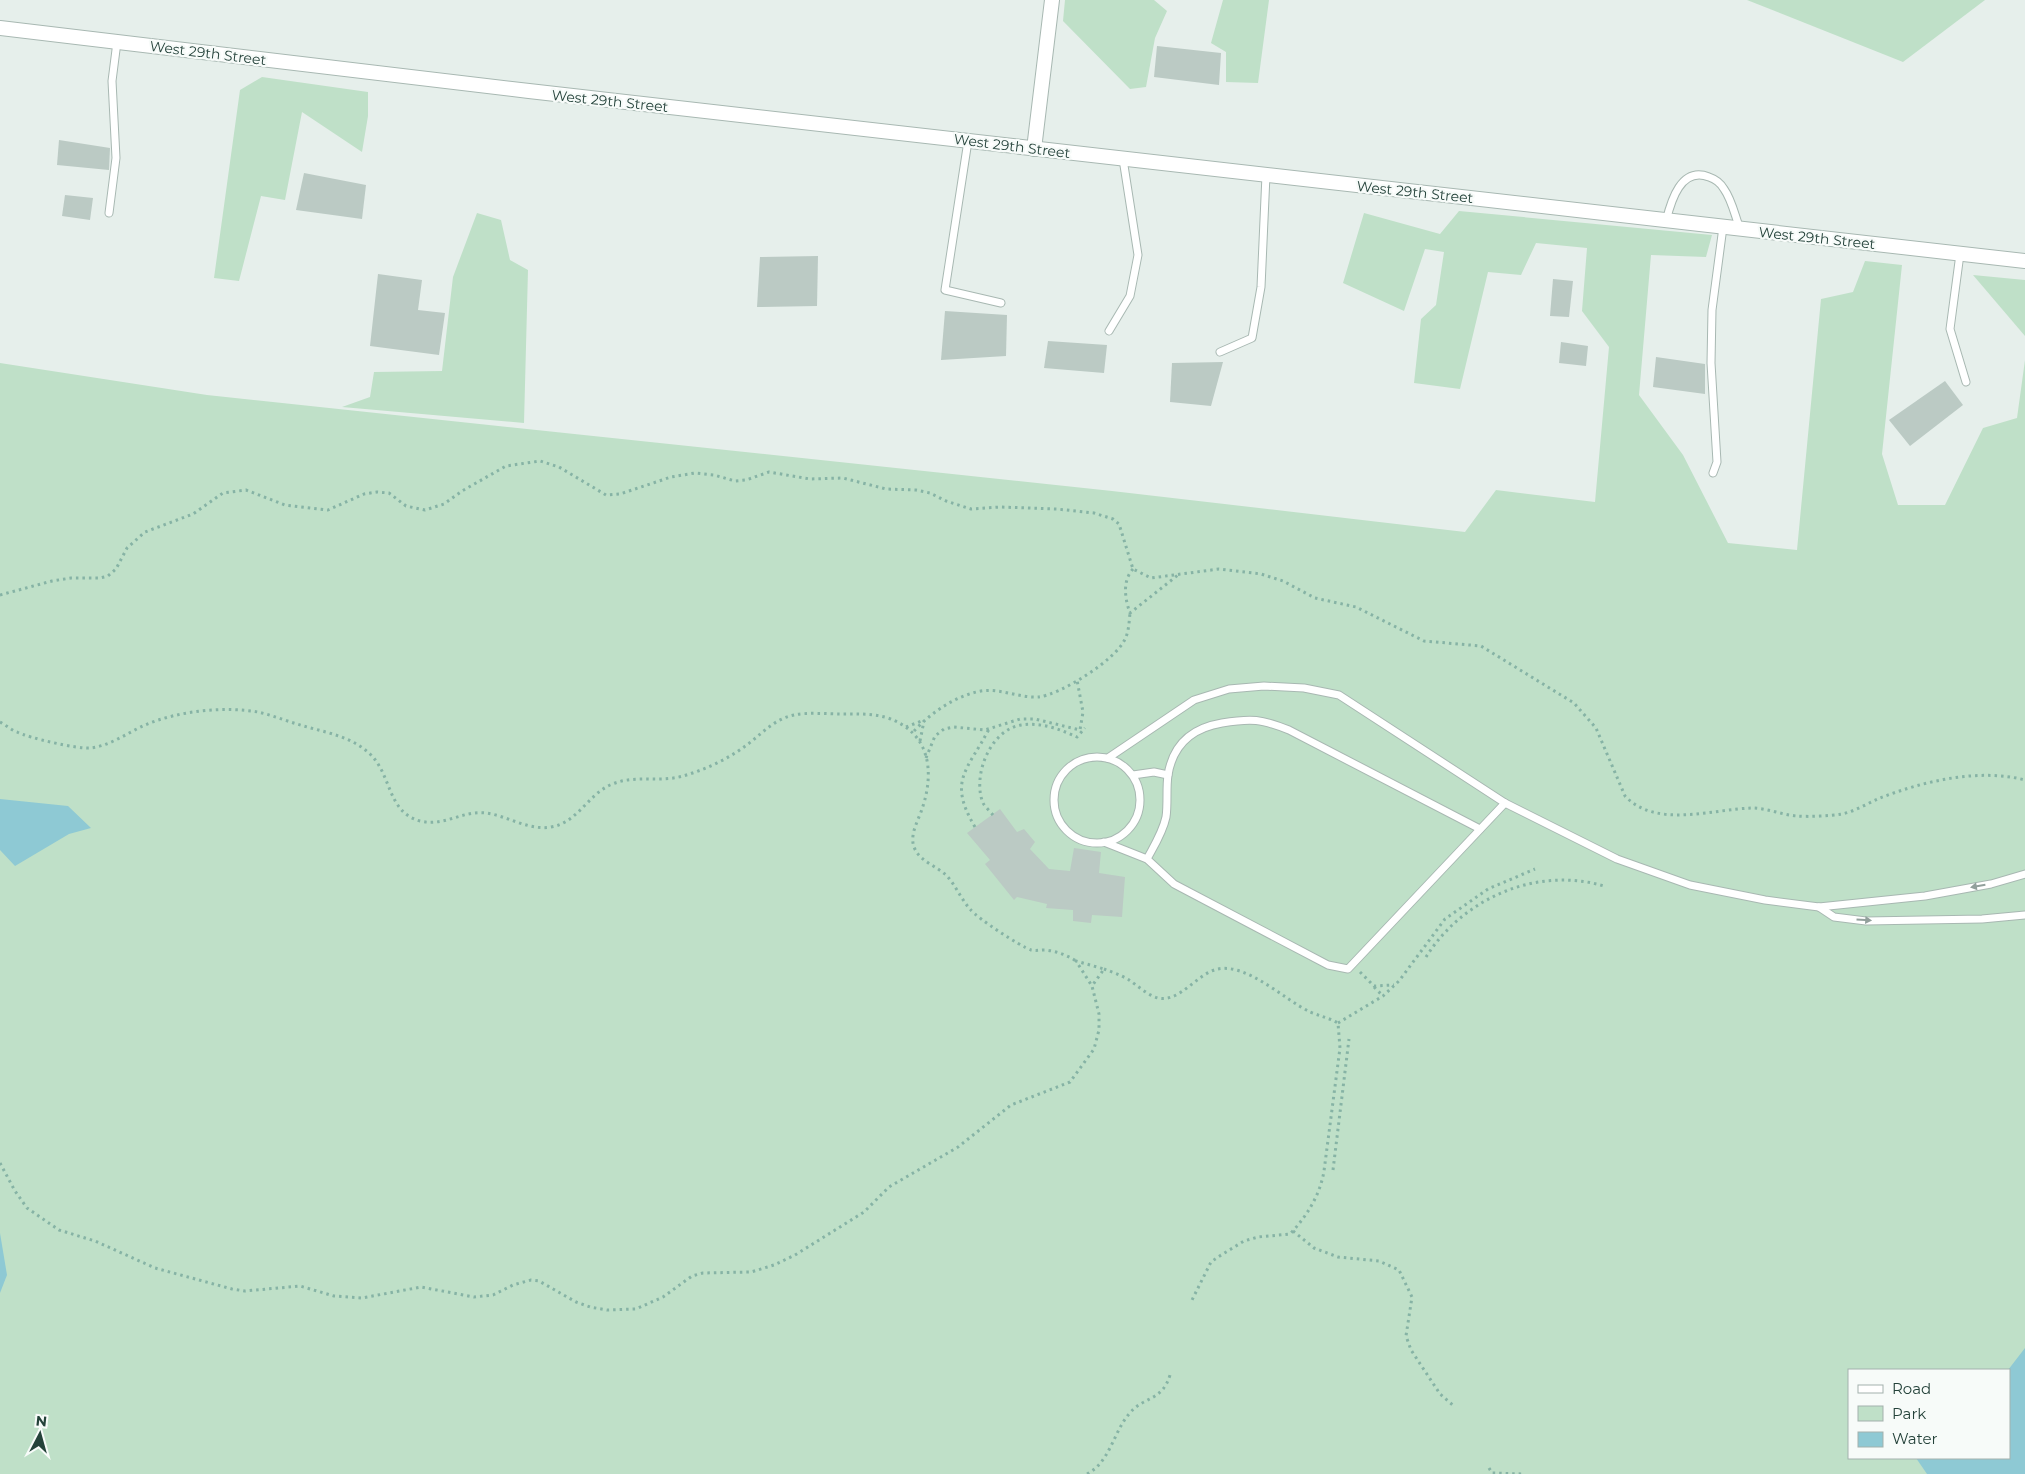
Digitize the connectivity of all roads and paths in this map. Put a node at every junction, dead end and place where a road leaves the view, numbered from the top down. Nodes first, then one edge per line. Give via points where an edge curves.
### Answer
1 (1052, 0) edge
2 (0, 28) edge
3 (117, 42) junction
4 (968, 141) junction
5 (1034, 149) junction
6 (1123, 159) junction
7 (1266, 175) junction
8 (110, 214) dead end
9 (1666, 221) junction
10 (1723, 227) junction
11 (1740, 229) junction
12 (1960, 254) junction
13 (2025, 261) edge
14 (1002, 303) dead end
15 (1109, 331) dead end
16 (1220, 352) dead end
17 (1966, 382) dead end
18 (1713, 473) dead end
19 (1133, 569) junction
20 (1180, 574) junction
21 (0, 594) edge
22 (1130, 613) junction
23 (1077, 680) junction
24 (924, 720) junction
25 (0, 722) edge
26 (906, 727) junction
27 (1085, 728) dead end
28 (989, 729) junction
29 (914, 731) junction
30 (920, 741) junction
31 (926, 758) junction
32 (1108, 758) junction
33 (1168, 775) junction
34 (1133, 776) junction
35 (2025, 780) edge
36 (1505, 802) junction
37 (993, 815) dead end
38 (975, 827) dead end
39 (1480, 829) junction
40 (1104, 842) junction
41 (1147, 859) junction
42 (1536, 869) dead end
43 (2025, 874) edge
44 (1604, 886) dead end
45 (1819, 907) junction
46 (2025, 915) edge
47 (1426, 957) dead end
48 (1076, 961) junction
49 (1354, 963) junction
50 (1104, 969) junction
51 (1394, 985) junction
52 (1092, 986) junction
53 (1374, 986) junction
54 (1382, 996) junction
55 (1338, 1023) junction
56 (1349, 1039) dead end
57 (0, 1163) edge
58 (1333, 1170) dead end
59 (1293, 1231) junction
60 (1192, 1300) dead end
61 (1170, 1375) dead end
62 (1456, 1407) dead end
63 (1489, 1468) dead end
64 (1087, 1474) edge
65 (1524, 1474) edge

1 - 5 street
2 - 3 street, West 29th Street
3 - 4 street, West 29th Street
3 - 8 lane via 112,81 116,158
4 - 5 street, West 29th Street
4 - 14 lane via 945,290
5 - 6 street, West 29th Street
6 - 7 street, West 29th Street
6 - 15 lane via 1138,254 1130,296
7 - 9 street, West 29th Street
7 - 16 lane via 1261,287 1252,338
9 - 10 street, West 29th Street
9 - 11 lane via 1677,190 1686,179 1706,175 1717,180 1724,189
10 - 11 street, West 29th Street
10 - 18 lane via 1712,310 1711,363 1717,462
11 - 12 street, West 29th Street
12 - 13 street, West 29th Street
12 - 17 lane via 1950,329
19 - 20 path via 1151,578
19 - 21 path via 1119,524 1094,513 1024,507 971,509 916,490 886,489 843,478 810,479 770,472 735,481 695,473 606,495 559,467 540,460 506,466 444,504 426,510 406,506 388,493 364,494 328,510 285,505 246,490 229,492 193,514 145,532 127,548 116,569 108,576 52,580
19 - 22 path via 1125,584
20 - 22 path
20 - 35 path via 1219,569 1261,574 1283,581 1315,598 1356,607 1424,640 1481,646 1574,703 1599,735 1625,796 1633,804 1654,813 1696,814 1753,808 1797,816 1842,814 1903,790 1950,779 2003,776
22 - 23 path via 1125,640 1118,650
23 - 24 path via 1041,697 982,691 948,704
23 - 28 path via 1083,712 1080,730 1035,719 1020,719
24 - 26 path
24 - 29 path
24 - 30 path
25 - 26 path via 20,734 91,748 175,715 232,710 256,712 334,733 362,746 384,773 397,807 420,821 447,821 472,812 542,828 559,826 572,819 609,785 636,779 679,778 716,763 746,746 771,725 794,715 867,713
26 - 29 path
27 - 37 path via 1076,737 1059,729 1020,725 999,738 989,748 980,788 984,804
28 - 31 path via 944,729 935,736
28 - 38 path via 962,777 963,803
29 - 30 path
30 - 31 path
31 - 48 path via 925,802 912,837 916,851 942,871 982,921 1033,951 1056,952
32 - 34 lane
32 - 36 lane via 1194,700 1229,689 1264,686 1304,688 1339,695
32 - 40 lane via 1094,757 1069,767 1060,778 1054,798 1058,818 1066,830 1077,838
33 - 34 lane via 1154,772
33 - 39 lane via 1176,748 1192,734 1212,725 1262,720 1289,730
33 - 41 lane via 1166,818
34 - 40 lane via 1139,788 1137,817 1118,838
36 - 39 lane
36 - 45 lane via 1618,859 1690,885
39 - 49 lane
40 - 41 lane
41 - 49 lane via 1174,884 1328,965 1348,969
42 - 51 path via 1488,889 1446,919
43 -> 45 lane via 1925,896
44 - 47 path via 1576,879 1544,880 1503,892 1460,918 1433,945
45 -> 46 lane via 1834,916 1866,920 1982,919
48 - 50 path
48 - 52 path
49 - 53 path via 1364,979
50 - 52 path
50 - 55 path via 1128,979 1157,998 1177,995 1210,971 1233,969 1251,976 1311,1012
51 - 53 path
51 - 54 path
52 - 57 path via 1100,1014 1094,1050 1070,1082 1011,1105 958,1147 889,1187 864,1212 795,1255 750,1272 692,1276 669,1294 636,1309 590,1307 531,1280 474,1298 421,1287 362,1298 334,1296 300,1286 245,1291 232,1289 155,1268 95,1241 59,1230 27,1208
53 - 54 path
54 - 55 path
55 - 59 path via 1340,1048 1322,1185
56 - 58 path
59 - 60 path via 1244,1241 1218,1257 1211,1262
59 - 62 path via 1314,1248 1338,1258 1379,1261 1399,1270 1412,1297 1406,1336 1411,1350 1440,1394
61 - 64 path via 1167,1387 1131,1411 1101,1464
63 - 65 path via 1492,1473

